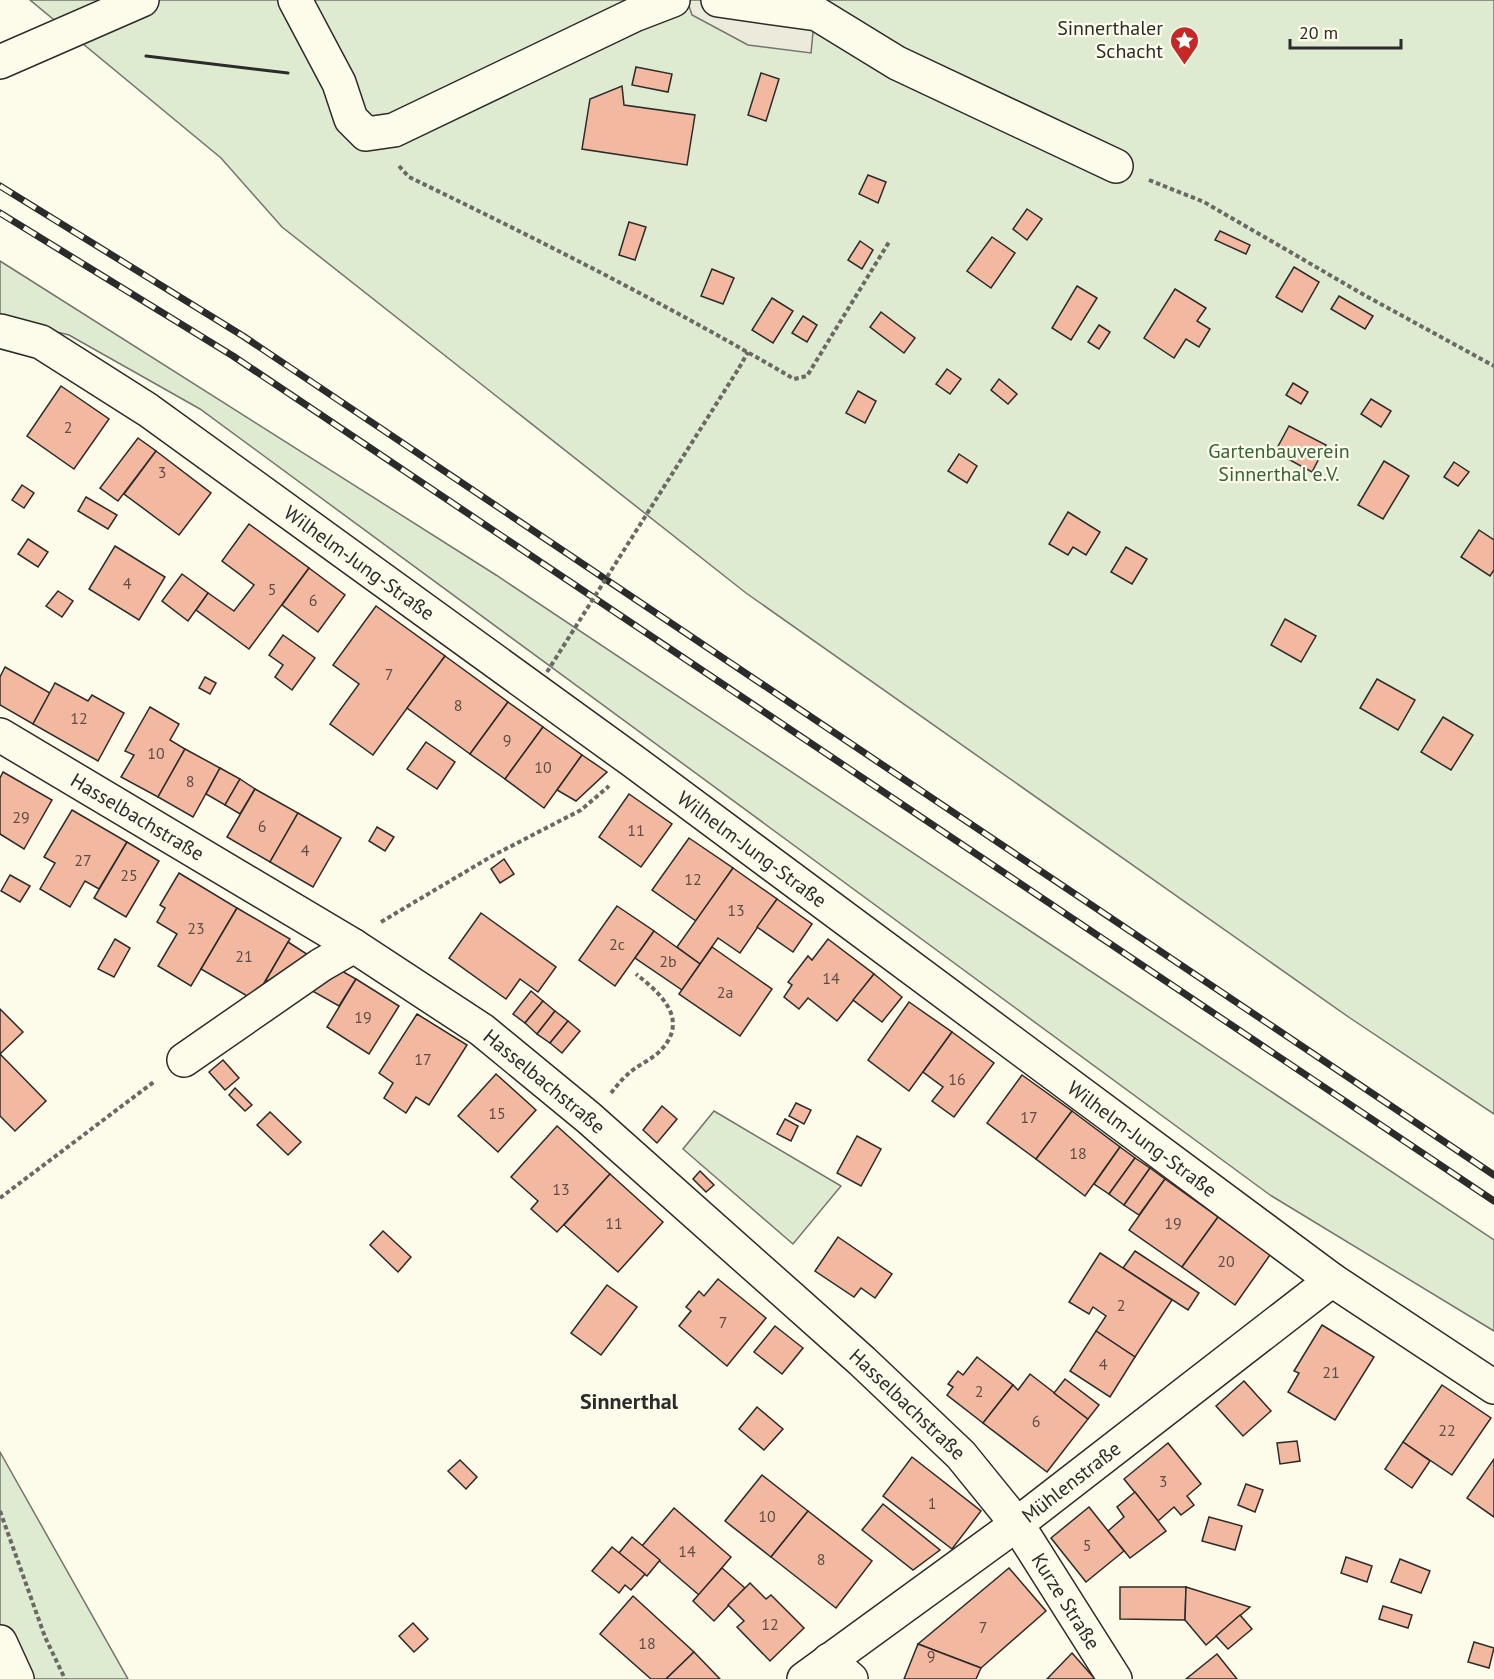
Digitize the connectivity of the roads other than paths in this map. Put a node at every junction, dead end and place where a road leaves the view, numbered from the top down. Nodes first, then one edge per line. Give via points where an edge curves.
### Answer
1 (142, 0) edge
2 (295, 0) edge
3 (673, 0) edge
4 (718, 0) edge
5 (0, 62) edge
6 (1116, 166) road end
7 (0, 332) edge
8 (0, 735) edge
9 (354, 946) junction
10 (184, 1060) road end
11 (1332, 1280) junction
12 (1494, 1388) edge
13 (1017, 1524) junction
14 (0, 1642) edge
15 (840, 1669) edge
16 (17, 1679) edge
17 (804, 1679) edge
18 (1115, 1679) edge

1 - 5 main road
2 - 3 main road via 339,82 351,119 366,134 394,130
4 - 6 main road via 817,14 897,63
7 - 11 main road, Wilhelm-Jung-Straße via 41,342 148,410 633,761
8 - 9 main road, Hasselbachstraße
9 - 10 main road
9 - 13 main road, Hasselbachstraße via 482,1030 589,1118 961,1455
11 - 12 main road, Wilhelm-Jung-Straße
11 - 13 main road, Mühlenstraße
13 - 15 main road, Mühlenstraße
13 - 18 main road, Kurze Straße
14 - 16 main road
15 - 17 main road, Mühlenstraße

